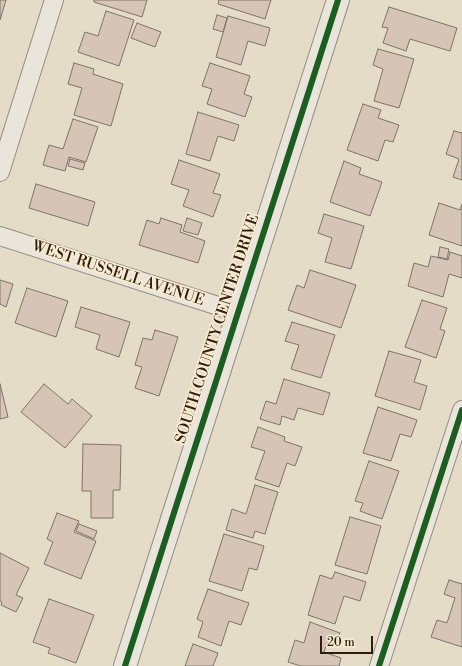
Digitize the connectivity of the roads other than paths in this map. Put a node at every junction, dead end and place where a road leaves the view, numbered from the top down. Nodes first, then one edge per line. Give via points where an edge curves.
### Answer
1 (54, 0) edge
2 (338, 0) edge
3 (0, 172) edge
4 (0, 236) edge
5 (237, 312) junction
6 (462, 410) edge
7 (124, 666) edge
8 (379, 666) edge

1 - 3 street
2 - 5 street, SOUTH COUNTY CENTER DRIVE
4 - 5 street, WEST RUSSELL AVENUE
5 - 7 street, SOUTH COUNTY CENTER DRIVE
6 - 8 street

